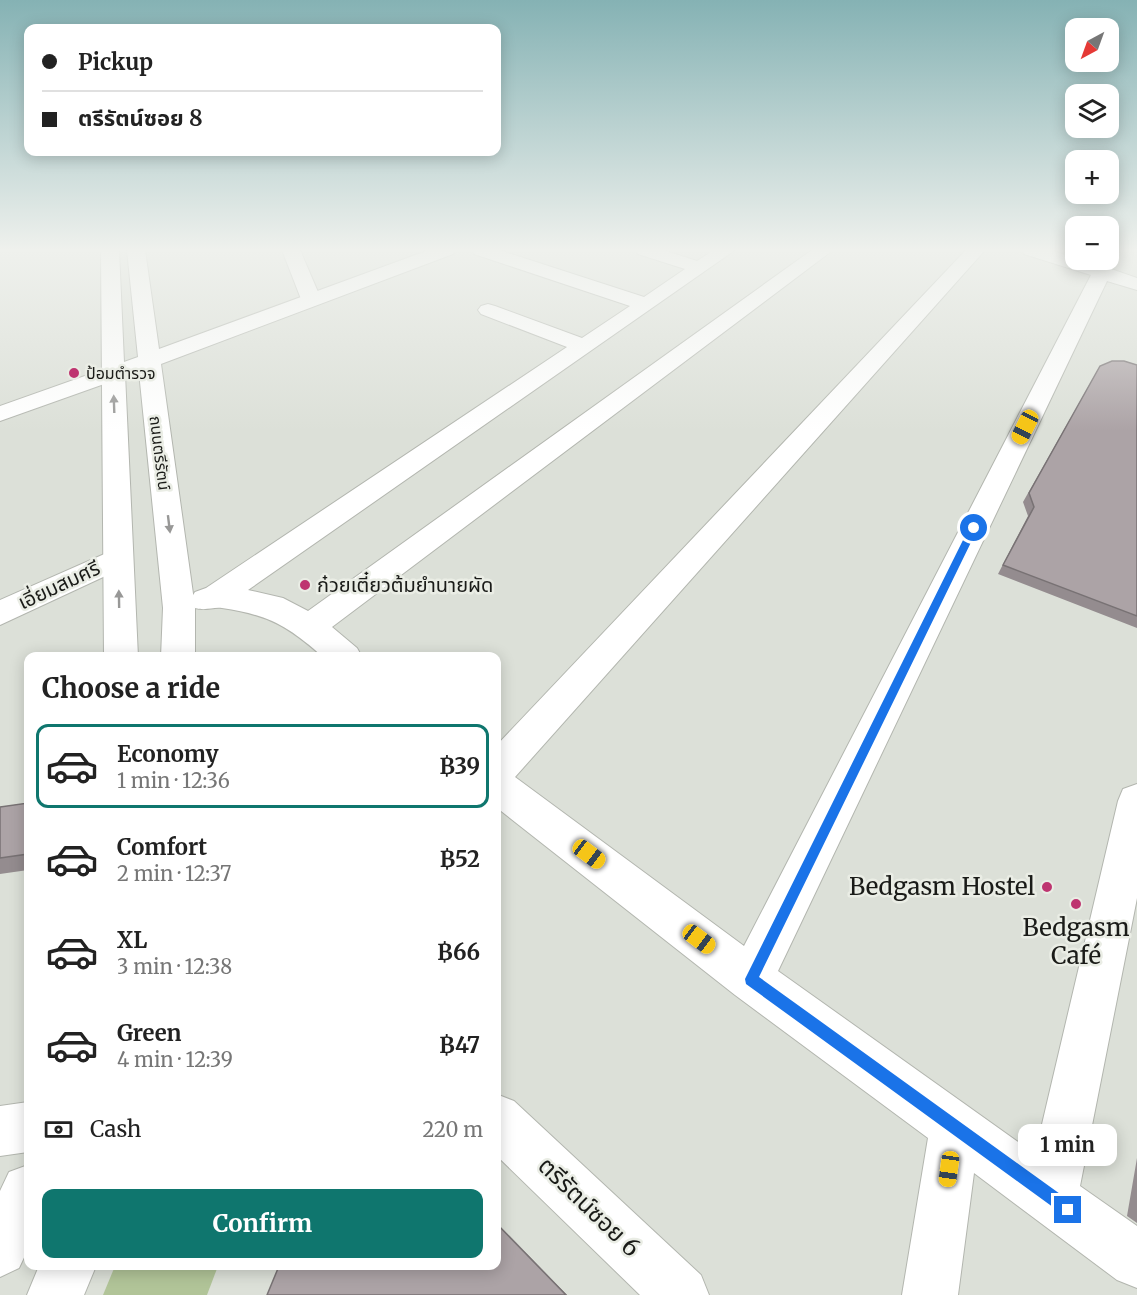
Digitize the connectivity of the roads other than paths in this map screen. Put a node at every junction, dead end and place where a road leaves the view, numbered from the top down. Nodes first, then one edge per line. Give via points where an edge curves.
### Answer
1 (112, 310) edge
2 (158, 310) edge
3 (281, 310) edge
4 (489, 310) edge
5 (637, 310) edge
6 (742, 310) edge
7 (920, 310) edge
8 (1083, 310) edge
9 (261, 318) junction
10 (163, 323) junction
11 (584, 346) junction
12 (148, 362) junction
13 (114, 374) junction
14 (0, 414) edge
15 (118, 558) junction
16 (217, 596) junction
17 (179, 608) junction
18 (0, 613) edge
19 (310, 627) junction
20 (121, 652) edge
21 (178, 652) edge
22 (339, 652) edge
23 (501, 767) edge
24 (501, 788) edge
25 (1136, 807) edge
26 (751, 979) junction
27 (501, 1124) edge
28 (955, 1127) junction
29 (24, 1128) edge
30 (0, 1131) edge
31 (1051, 1197) junction
32 (24, 1199) edge
33 (0, 1249) edge
34 (1137, 1260) edge
35 (66, 1270) edge
36 (55, 1295) edge
37 (681, 1295) edge
38 (930, 1295) edge

1 - 13 street
2 - 10 street, ถนนตรีรัตน์
3 - 9 street
4 - 11 street
5 - 11 street
6 - 19 street
7 - 23 street
8 - 26 street
9 - 10 street
9 - 12 street
10 - 12 street, ถนนตรีรัตน์
11 - 16 street
12 - 13 street
12 -> 17 street, ถนนตรีรัตน์
13 - 14 street
15 -> 13 street
15 - 18 street, เอี่ยมสมศรี
20 -> 15 street
16 - 17 street
16 - 19 street via 272,606
17 - 21 street, ถนนตรีรัตน์
19 - 22 street
24 - 26 street
25 - 31 street
26 - 28 street
27 - 37 street, ตรีรัตน์ซอย 6
28 - 31 street
28 - 38 street
29 - 30 street
31 - 34 street
32 - 33 street
35 - 36 street

